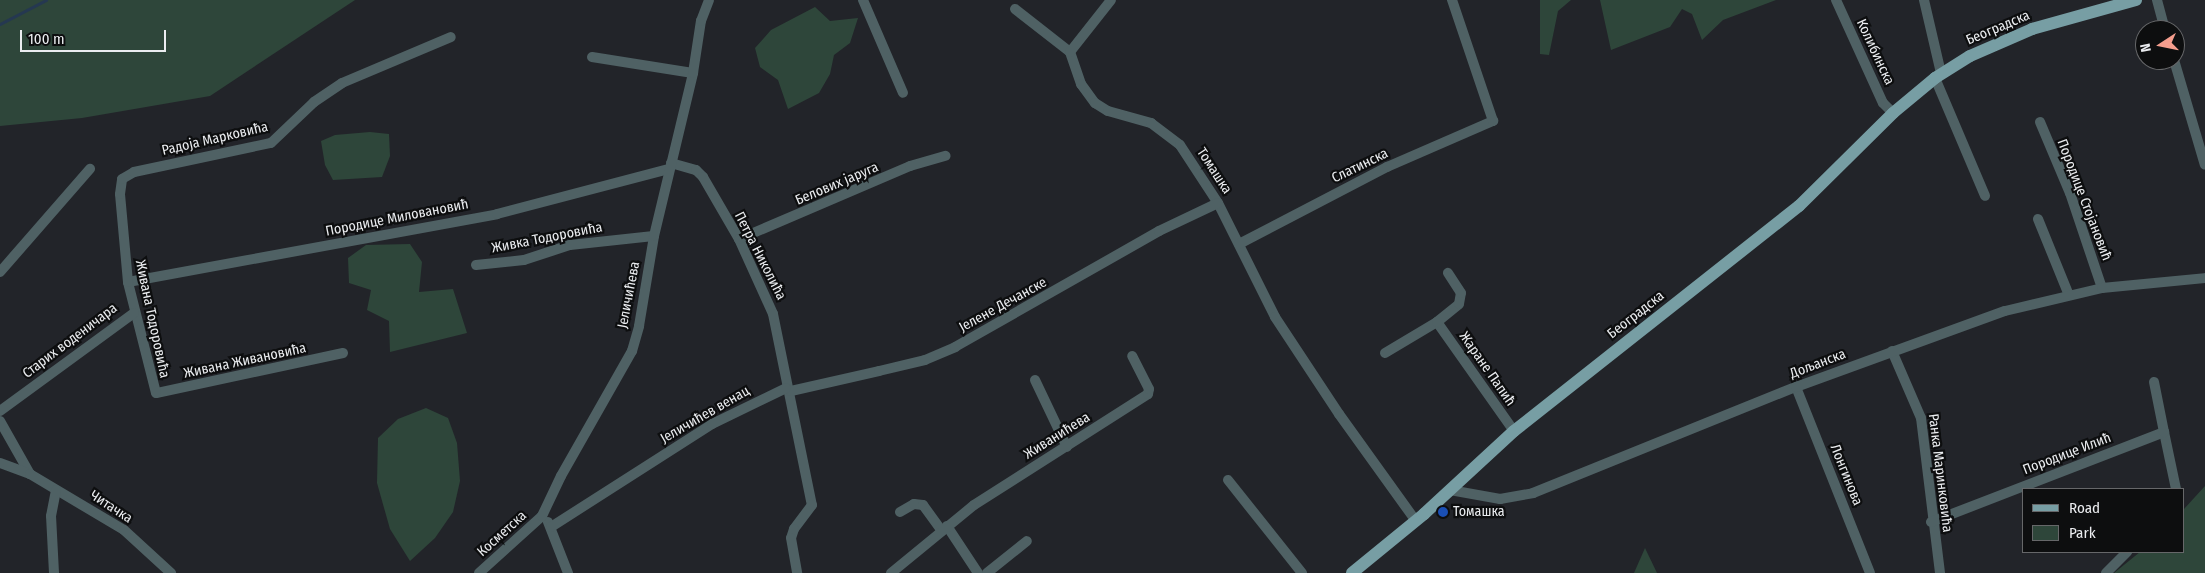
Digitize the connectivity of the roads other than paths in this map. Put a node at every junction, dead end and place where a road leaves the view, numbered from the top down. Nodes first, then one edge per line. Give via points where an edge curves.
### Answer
1 (709, 0) edge
2 (863, 0) edge
3 (1111, 0) edge
4 (1452, 0) edge
5 (1836, 0) edge
6 (1924, 0) edge
7 (2136, 0) edge
8 (2157, 0) edge
9 (1015, 9) dead end
10 (2162, 20) edge
11 (451, 36) dead end
12 (1070, 52) junction
13 (592, 57) dead end
14 (2177, 70) edge
15 (693, 73) junction
16 (1938, 75) junction
17 (903, 94) dead end
18 (1892, 113) junction
19 (2040, 122) dead end
20 (946, 156) dead end
21 (2205, 165) edge
22 (670, 166) junction
23 (90, 169) dead end
24 (120, 194) joint
25 (1985, 196) dead end
26 (1218, 203) junction
27 (2038, 219) dead end
28 (654, 236) junction
29 (739, 239) junction
30 (1239, 244) junction
31 (476, 265) dead end
32 (0, 272) edge
33 (1448, 273) dead end
34 (2205, 278) edge
35 (128, 282) junction
36 (2102, 288) junction
37 (2068, 293) junction
38 (134, 313) junction
39 (1437, 322) junction
40 (1892, 351) junction
41 (343, 353) dead end
42 (1385, 353) dead end
43 (1132, 356) dead end
44 (1035, 380) dead end
45 (2154, 382) dead end
46 (786, 388) junction
47 (1796, 388) junction
48 (153, 389) joint
49 (0, 411) edge
50 (0, 421) edge
51 (1514, 431) junction
52 (2164, 432) junction
53 (1068, 447) junction
54 (0, 463) edge
55 (30, 474) junction
56 (1228, 480) dead end
57 (2176, 488) edge
58 (56, 490) junction
59 (1450, 490) junction
60 (900, 512) dead end
61 (542, 516) junction
62 (1416, 521) junction
63 (1931, 522) junction
64 (551, 527) junction
65 (944, 528) junction
66 (1026, 541) dead end
67 (2125, 553) edge
68 (54, 573) edge
69 (171, 573) edge
70 (479, 573) edge
71 (568, 573) edge
72 (797, 573) edge
73 (891, 573) edge
74 (978, 573) edge
75 (987, 573) edge
76 (1302, 573) edge
77 (1352, 573) edge
78 (1870, 573) edge
79 (1940, 573) edge
80 (2106, 573) edge

1 - 15 street, Јеличићева via 701,22
2 - 17 street
3 - 12 street
4 - 30 street, Слатинска via 1493,121 1388,167
5 - 18 street, Колибинска via 1883,103
6 - 16 street
7 - 16 main road, Београдска via 2032,29 1996,43
8 - 10 street
9 - 12 street
11 - 24 street, Радоја Марковића via 342,83 314,102 272,143 134,172 122,180
12 - 26 street, Томашка via 1081,84 1095,103 1108,111 1151,123 1171,137 1192,162
13 - 15 street
14 - 21 street
15 - 22 street, Јеличићева
16 - 18 main road, Београдска
16 - 25 street
18 - 51 main road, Београдска via 1799,206
19 - 36 street, Породице Стојановић via 2070,192
20 - 29 street, Белових јаруга via 910,166
22 - 28 street, Јеличићева
22 - 29 street, Петра Николића via 699,174
22 - 35 street, Породице Миловановић via 497,214
23 - 32 street
24 - 35 street, Живана Тодоровића
26 - 30 street, Томашка
26 - 46 street, Јелене Дечанске via 1159,231 956,347 925,360 792,391
27 - 37 street
28 - 31 street, Живка Тодоровића via 570,245 524,260
28 - 61 street, Јеличићева via 632,351
29 - 46 street, Петра Николића via 773,314
30 - 62 street, Томашка via 1275,317 1339,414
33 - 39 street via 1462,299
34 - 36 street, Дољанска
35 - 38 street, Живана Тодоровића
36 - 37 street, Дољанска
37 - 40 street, Дољанска via 2005,311
38 - 48 street, Живана Тодоровића
38 - 49 street, Старих воденичара
39 - 42 street
39 - 51 street, Жаране Папић
40 - 47 street, Дољанска
40 - 63 street, Ранка Маринковића via 1921,418
41 - 48 street, Живана Живановића via 163,393
43 - 53 street, Живанићева via 1149,389 1148,394
44 - 53 street
45 - 52 street
46 - 64 street, Јеличићев венац via 712,424
46 - 72 street via 812,504 791,538
47 - 59 street, Дољанска via 1533,493 1500,499
47 - 78 street, Лонгинова
50 - 55 street, Читачка
51 - 59 main road, Београдска
52 - 57 street
52 - 63 street, Породице Илић
53 - 65 street, Живанићева via 974,505
54 - 55 street, Читачка
55 - 58 street, Читачка
56 - 76 street
58 - 68 street via 51,516
58 - 69 street, Читачка via 124,530
59 - 62 main road, Београдска
60 - 65 street via 914,504 923,505
61 - 64 street
61 - 70 street, Косметска
62 - 77 main road, Београдска
63 - 79 street, Ранка Маринковића
64 - 71 street
65 - 73 street, Живанићева
65 - 74 street
66 - 75 street
67 - 80 street

